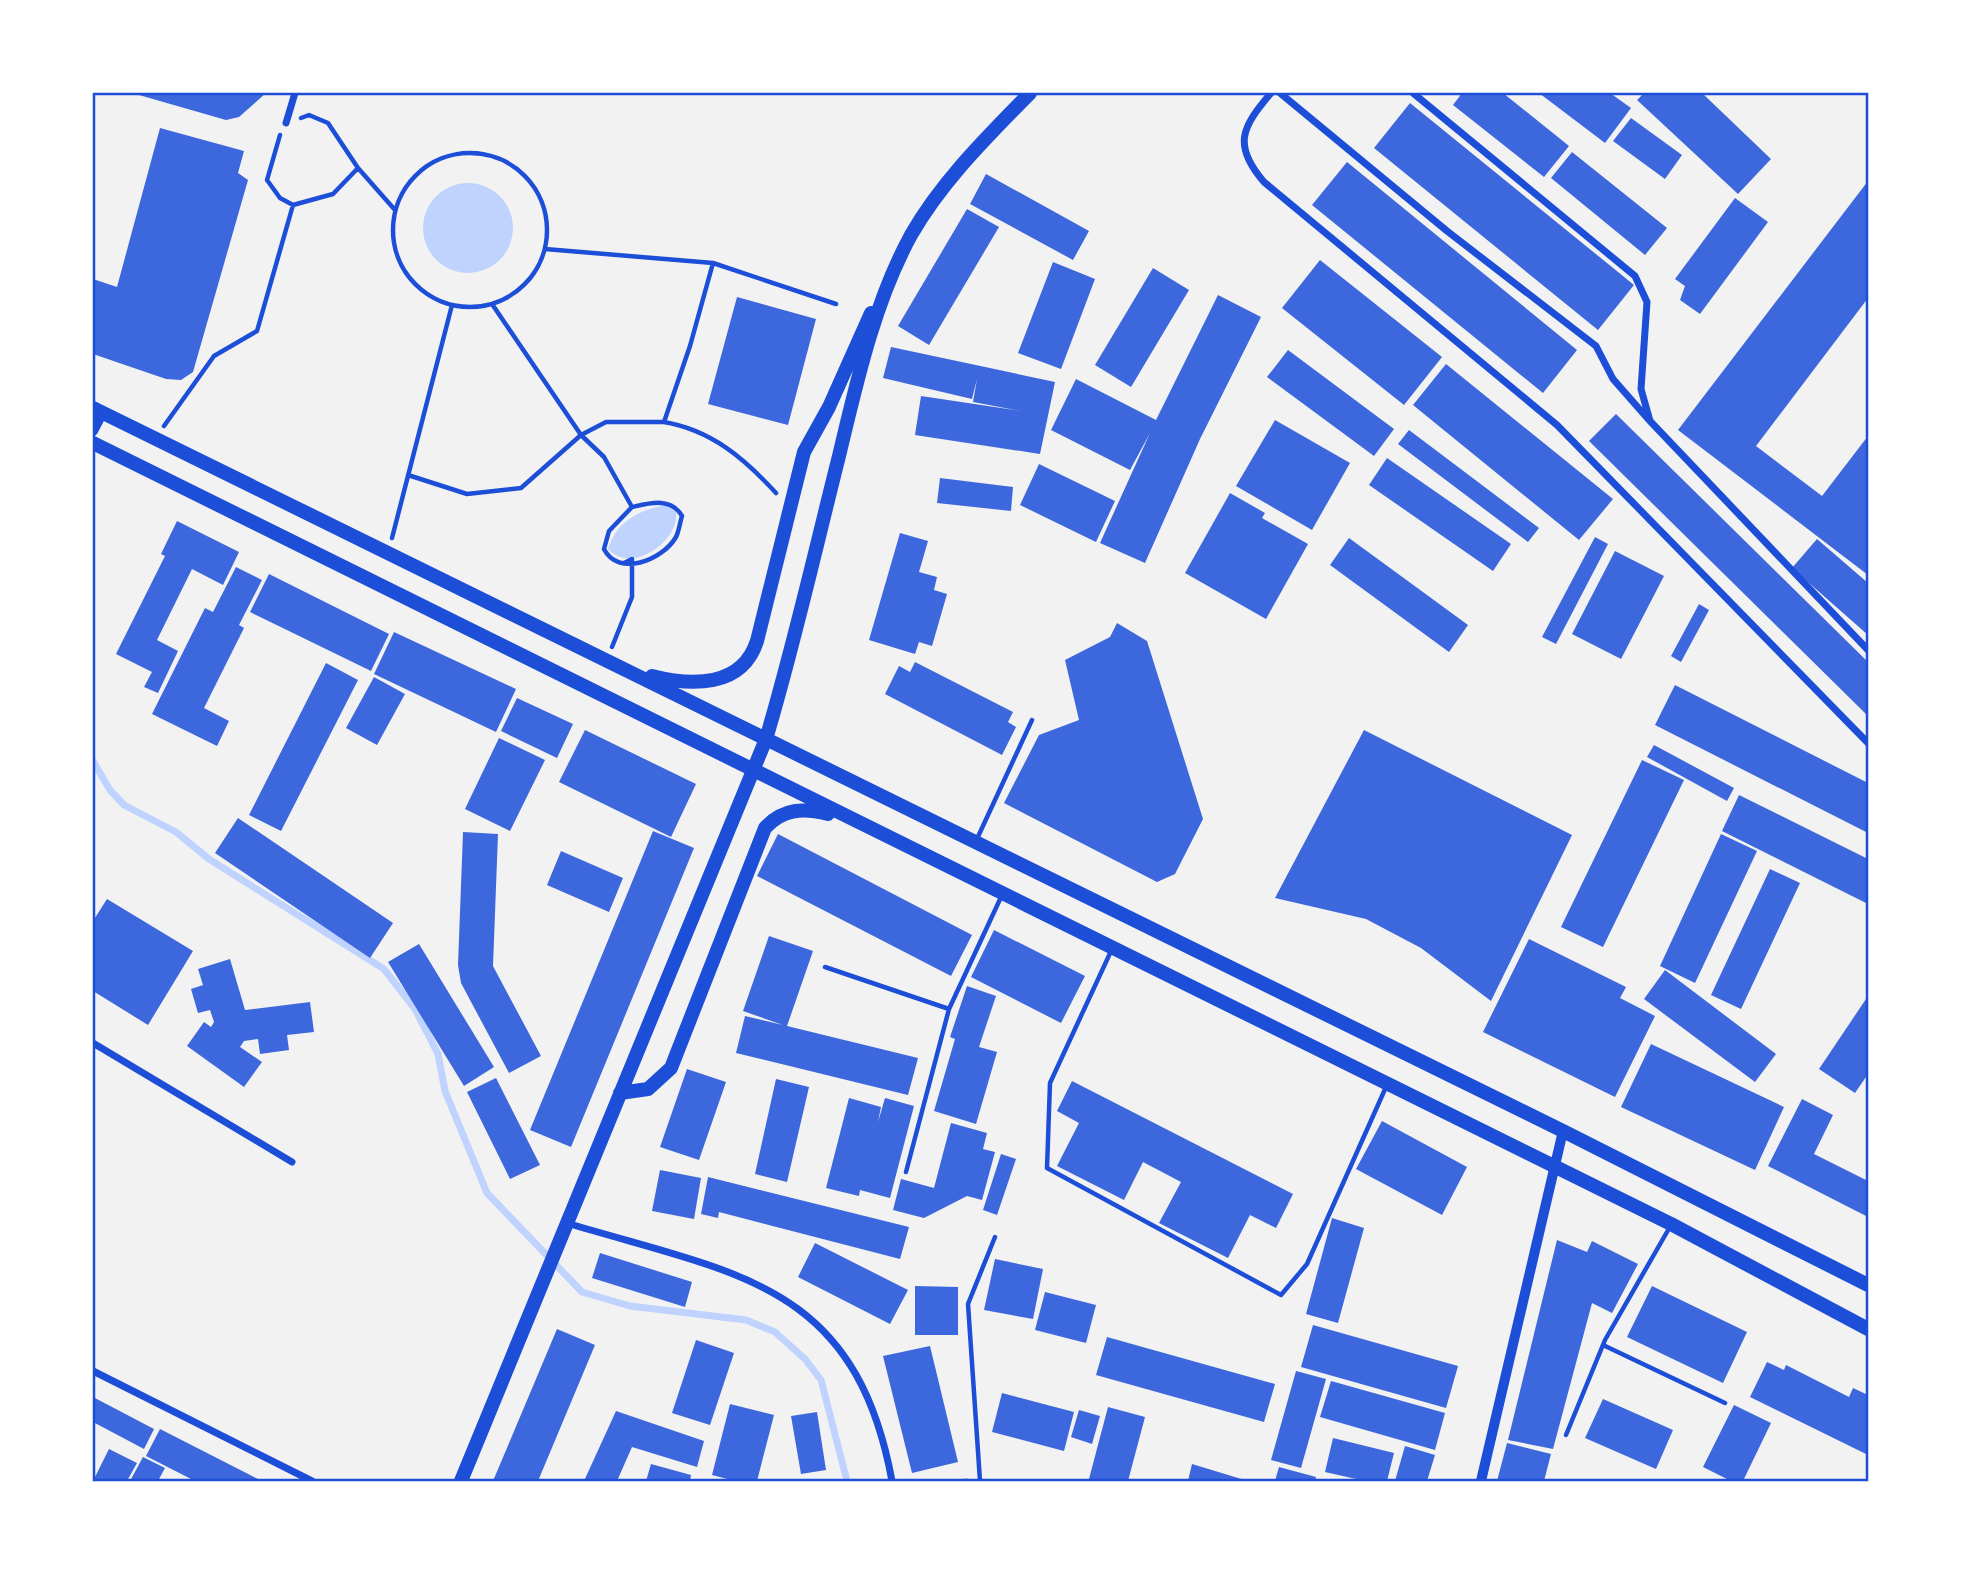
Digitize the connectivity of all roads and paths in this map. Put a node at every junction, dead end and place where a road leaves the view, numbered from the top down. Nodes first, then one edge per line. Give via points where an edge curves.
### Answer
1 (295, 93) edge
2 (1030, 93) edge
3 (1271, 93) edge
4 (1280, 93) edge
5 (1413, 93) edge
6 (286, 123) junction
7 (358, 168) junction
8 (293, 205) junction
9 (395, 209) junction
10 (545, 249) junction
11 (713, 263) junction
12 (887, 289) junction
13 (836, 303) dead end
14 (492, 304) junction
15 (452, 305) junction
16 (98, 410) edge
17 (1650, 421) junction
18 (664, 422) junction
19 (93, 430) edge
20 (581, 435) junction
21 (155, 438) junction
22 (93, 443) edge
23 (408, 475) junction
24 (776, 493) dead end
25 (632, 507) junction
26 (388, 553) junction
27 (632, 564) junction
28 (1868, 650) edge
29 (613, 664) junction
30 (1032, 720) dead end
31 (766, 739) junction
32 (1868, 743) edge
33 (755, 771) junction
34 (851, 819) junction
35 (976, 842) junction
36 (1002, 894) junction
37 (1112, 948) junction
38 (825, 967) dead end
39 (949, 1009) junction
40 (93, 1043) edge
41 (1387, 1084) junction
42 (620, 1093) junction
43 (1563, 1131) junction
44 (292, 1162) dead end
45 (1553, 1166) junction
46 (906, 1172) dead end
47 (567, 1223) junction
48 (1671, 1224) junction
49 (995, 1237) dead end
50 (1868, 1285) edge
51 (1868, 1329) edge
52 (1603, 1345) junction
53 (93, 1371) edge
54 (1725, 1403) dead end
55 (1566, 1435) dead end
56 (312, 1481) edge
57 (461, 1481) edge
58 (892, 1481) edge
59 (980, 1481) edge
60 (1481, 1481) edge

1 - 6 street
2 - 12 main road via 944,186 912,234
3 - 32 street via 1246,123 1244,133 1250,166 1264,183 1557,425
4 - 17 street via 1596,346 1613,379
5 - 17 street via 1635,276 1647,302 1641,389
6 - 7 path via 309,115 328,122
6 - 8 path via 267,180
7 - 8 path via 333,194
7 - 9 path
8 - 21 path via 257,331 214,356
9 - 10 path via 404,188 430,164 463,152 486,154 509,163 528,179 542,200 548,224
9 - 15 path via 393,234 398,258 411,279 429,295
10 - 11 path
10 - 14 path via 524,286
11 - 13 path
11 - 18 path
12 - 29 main road via 866,322 804,452 749,657 724,677 699,683
12 - 31 main road via 856,386
14 - 15 path
14 - 20 path
15 - 23 path
16 - 19 street
16 - 21 main road
17 - 28 street
18 - 20 path via 606,422
18 - 24 path via 698,431 729,448
20 - 23 path via 521,488 467,494
20 - 25 path via 604,457
21 - 26 main road
22 - 33 main road
23 - 26 path
25 - 27 path via 609,531 604,549 620,565
25 - 27 path via 666,502 682,516 676,537 662,551
26 - 29 main road
27 - 29 path via 632,597
29 - 31 main road
30 - 35 lane
31 - 33 main road
31 - 35 main road
33 - 34 main road
33 - 42 main road
34 - 36 main road
34 - 42 main road via 800,810 780,815 765,828 671,1068 648,1089
35 - 43 main road
36 - 37 main road
36 - 39 lane
37 - 41 main road
37 - 41 lane via 1050,1083 1047,1168 1281,1295 1307,1264
38 - 39 lane
39 - 46 lane
40 - 44 street
41 - 45 main road
42 - 47 main road
43 - 45 street
43 - 50 main road
45 - 48 main road
45 - 60 street
47 - 57 main road
47 - 58 street via 737,1276 803,1311 836,1342 862,1383 877,1418
48 - 51 main road
48 - 52 lane
49 - 59 lane via 968,1304
52 - 54 lane
52 - 55 lane
53 - 56 street

